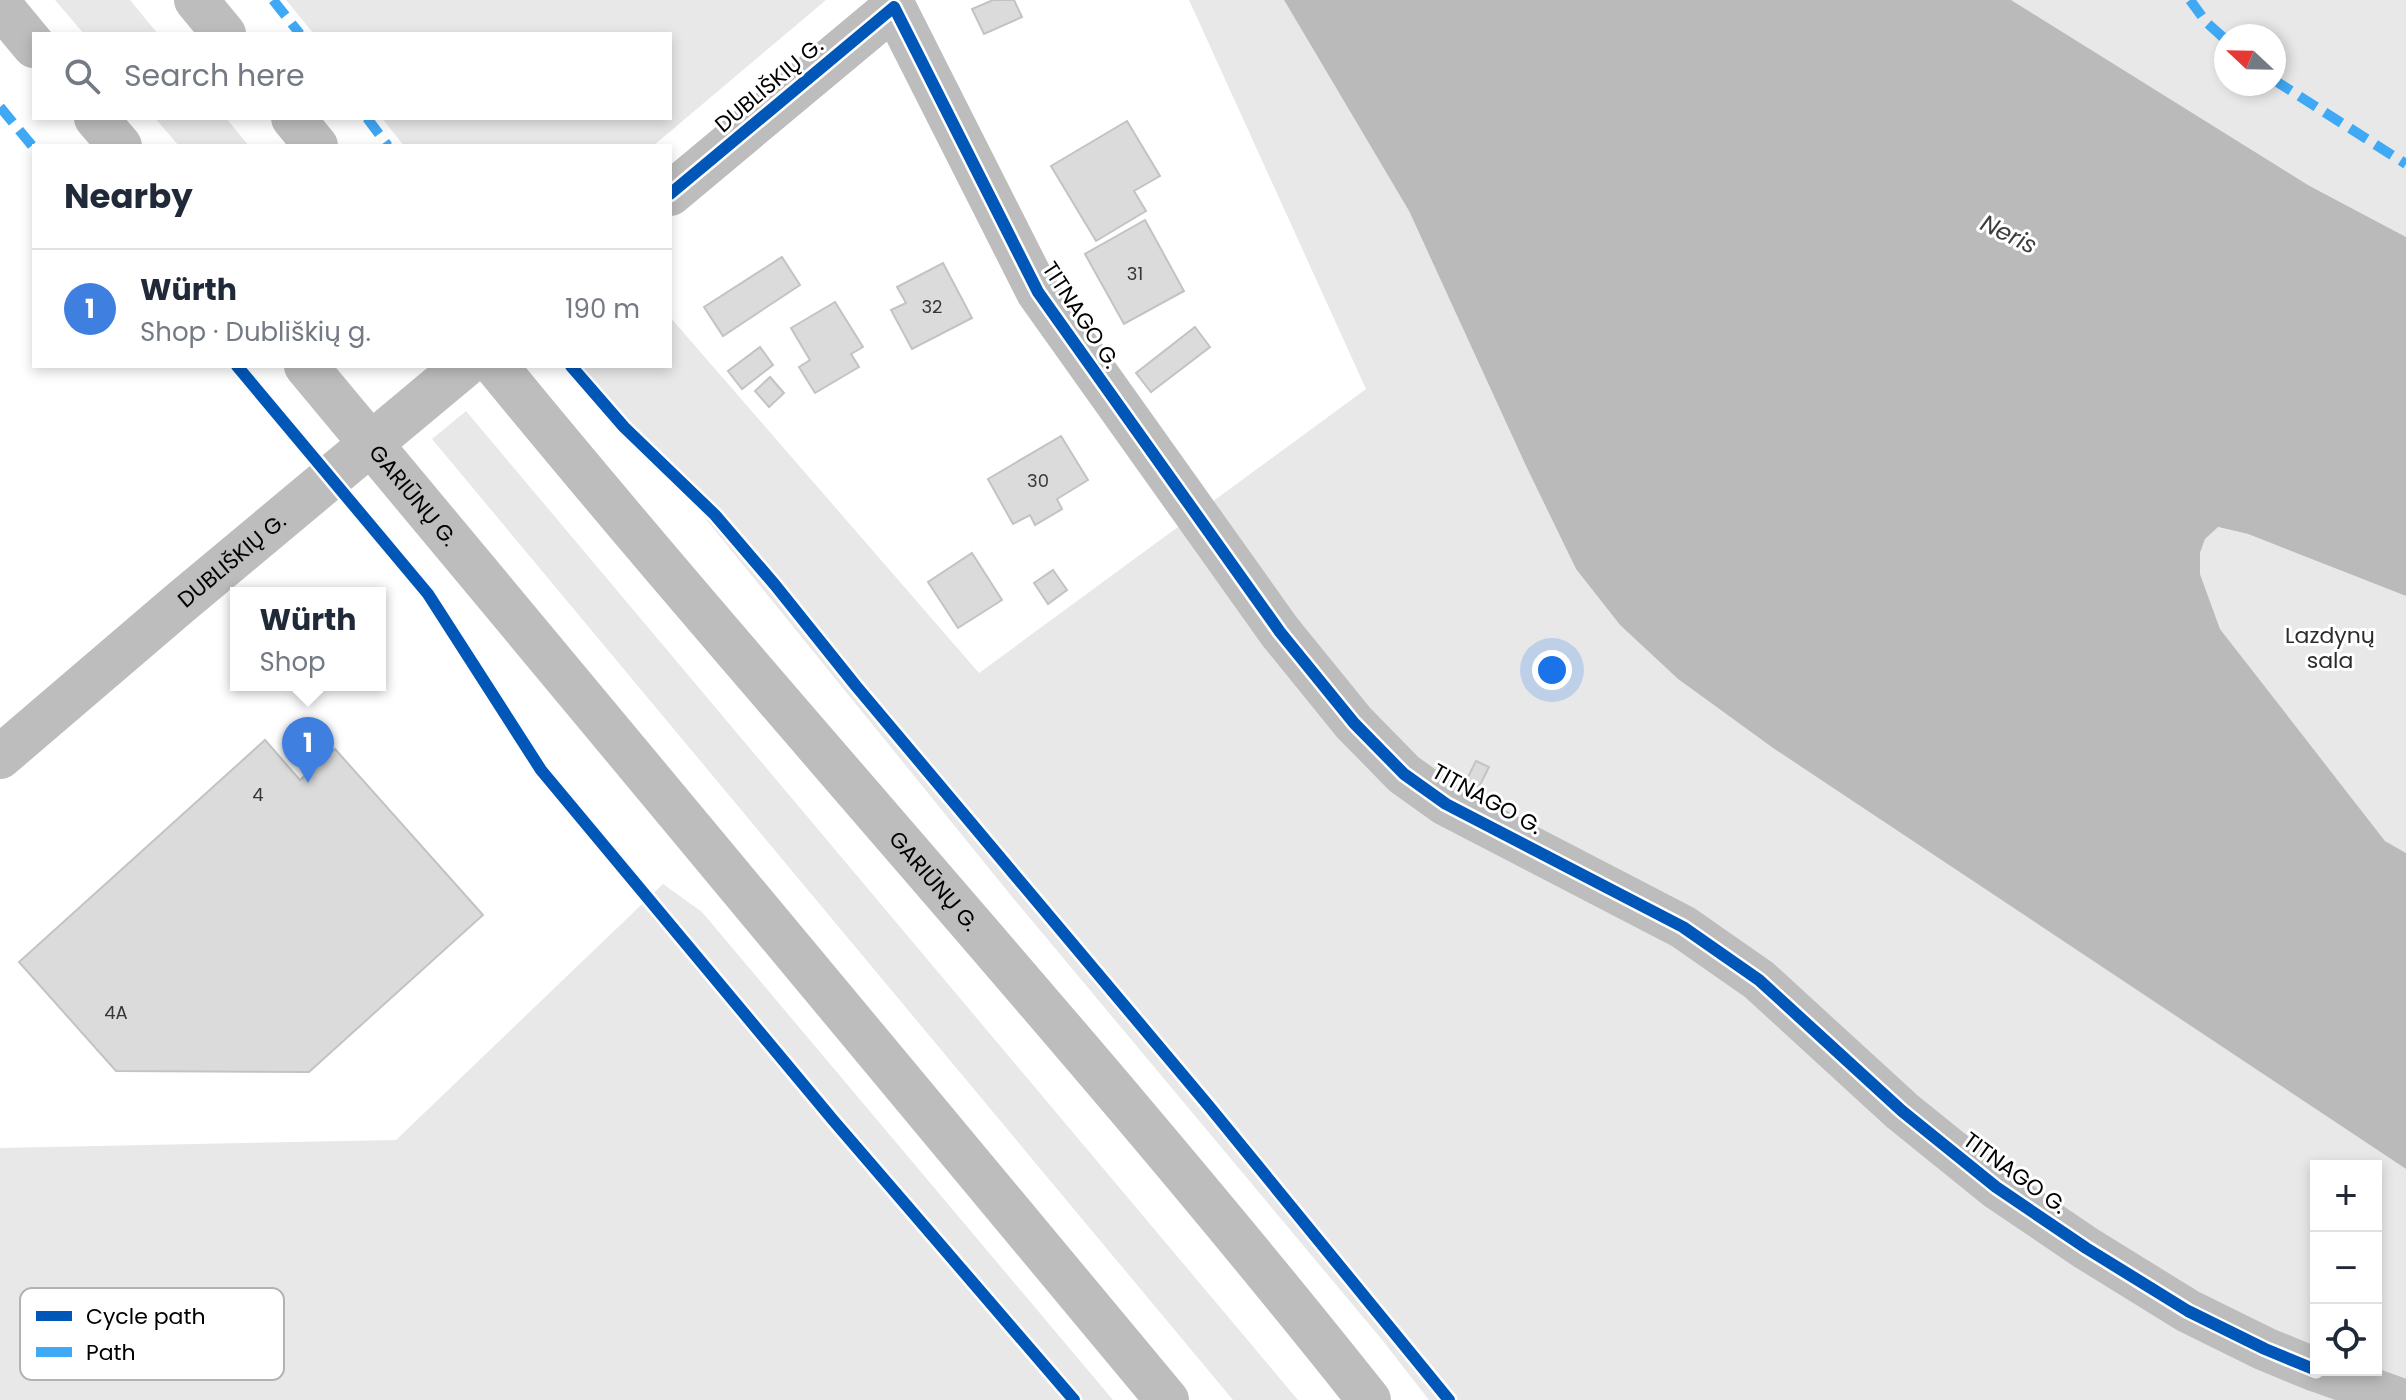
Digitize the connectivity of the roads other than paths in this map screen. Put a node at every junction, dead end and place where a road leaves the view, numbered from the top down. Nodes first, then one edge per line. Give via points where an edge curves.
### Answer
1 (196, 0) edge
2 (893, 3) edge
3 (0, 5) edge
4 (222, 32) edge
5 (20, 35) edge
6 (98, 120) edge
7 (295, 120) edge
8 (118, 144) edge
9 (314, 144) edge
10 (672, 192) edge
11 (308, 368) edge
12 (462, 368) edge
13 (498, 368) edge
14 (0, 757) edge
15 (2310, 1367) edge
16 (2332, 1376) edge
17 (1167, 1400) edge
18 (1369, 1400) edge
19 (2400, 1400) edge

1 - 4 main road
2 - 10 main road, DUBLIŠKIŲ G.
2 - 15 main road, TITNAGO G. via 1038,292 1280,632 1354,723 1404,774 1446,804 1683,927 1759,980 1902,1111 1996,1187 2188,1311
3 - 5 main road
6 - 8 main road
7 - 9 main road
11 - 17 main road, GARIŪNŲ G.
12 - 14 main road, DUBLIŠKIŲ G.
13 - 18 main road, GARIŪNŲ G. via 1145,1127
16 - 19 main road, TITNAGO G.

